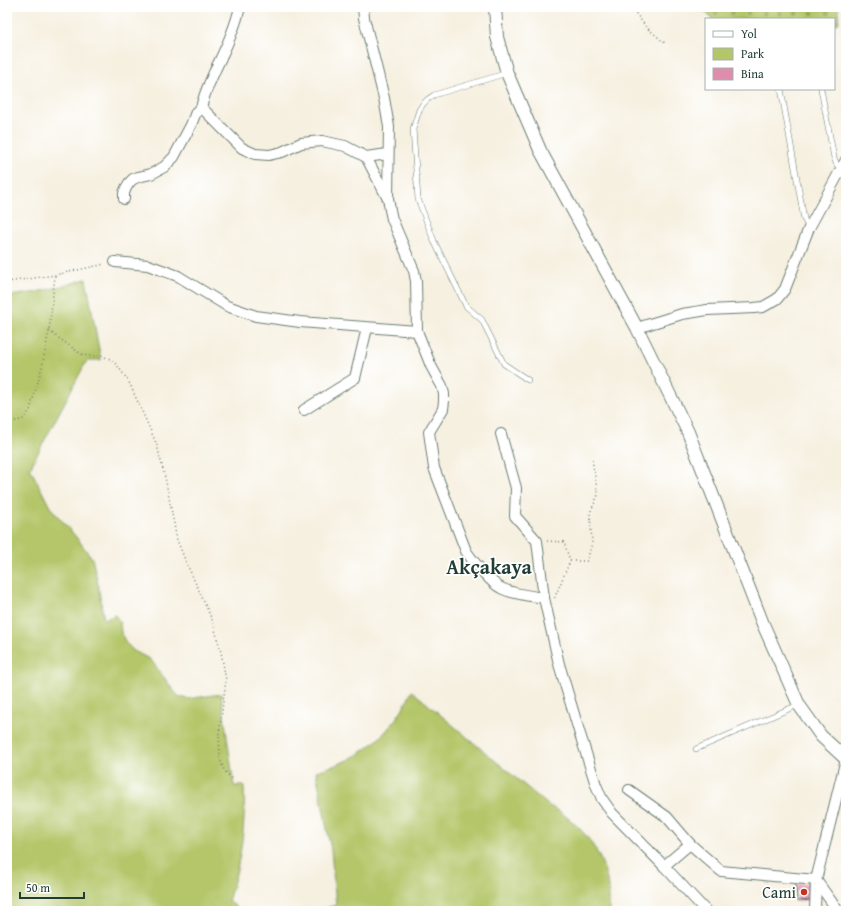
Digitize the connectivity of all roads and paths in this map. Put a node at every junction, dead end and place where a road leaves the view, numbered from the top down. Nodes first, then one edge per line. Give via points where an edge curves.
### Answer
1 (240, 7) edge
2 (363, 7) edge
3 (495, 7) edge
4 (631, 7) edge
5 (665, 43) dead end
6 (507, 73) junction
7 (781, 90) edge
8 (821, 90) edge
9 (201, 109) junction
10 (388, 154) junction
11 (366, 157) junction
12 (843, 165) edge
13 (388, 198) junction
14 (124, 199) dead end
15 (809, 228) junction
16 (115, 262) joint
17 (55, 275) junction
18 (7, 282) edge
19 (367, 328) junction
20 (638, 328) junction
21 (49, 331) junction
22 (416, 331) junction
23 (528, 380) dead end
24 (304, 410) dead end
25 (7, 420) edge
26 (501, 434) dead end
27 (592, 459) dead end
28 (537, 541) junction
29 (570, 561) junction
30 (544, 598) junction
31 (548, 616) junction
32 (799, 705) junction
33 (696, 749) dead end
34 (846, 759) edge
35 (232, 779) dead end
36 (629, 790) dead end
37 (690, 844) junction
38 (664, 866) junction
39 (816, 880) junction
40 (706, 911) edge
41 (815, 911) edge
42 (838, 911) edge

1 - 9 street via 236,24 207,88
2 - 10 street via 389,127
3 - 6 street via 497,38
4 - 5 path via 646,27
6 - 20 street via 540,150
6 - 23 lane via 434,95 419,110 413,129 418,199 434,241 466,306 482,320 504,364
7 - 15 lane via 804,219
8 - 12 lane via 834,158 837,165
9 - 11 street via 242,148 255,154 269,155 301,143 322,141 345,146
9 - 14 street via 196,112 174,157 152,174 138,177 128,183
10 - 11 street
10 - 13 street
11 - 13 street
12 - 15 street
13 - 22 street via 392,219 414,271
15 - 20 street via 784,289 770,304 763,307 682,314
16 - 17 path
16 - 19 street via 148,265 178,276 227,306 256,316
17 - 18 path
17 - 21 path
19 - 22 street
19 - 24 street via 355,378
20 - 32 street via 688,432 763,624
21 - 25 path via 30,410 21,420
21 - 35 path via 81,354 102,356 116,364 128,380 157,445 177,540 213,622 221,652 226,680 219,734 220,759 224,770
22 - 30 street via 444,394 443,409 429,432 434,468 466,551 499,587
26 - 28 street via 516,488 516,516
27 - 29 path via 598,495 590,513 592,542 587,561
28 - 29 path via 564,542
28 - 30 street
29 - 31 path
30 - 31 street
31 - 38 street via 559,664 598,792 612,813
32 - 33 lane
32 - 34 street via 821,736
34 - 39 street
36 - 37 street via 667,817
37 - 38 street
37 - 39 street via 721,870
38 - 40 street
39 - 41 street
39 - 42 street

